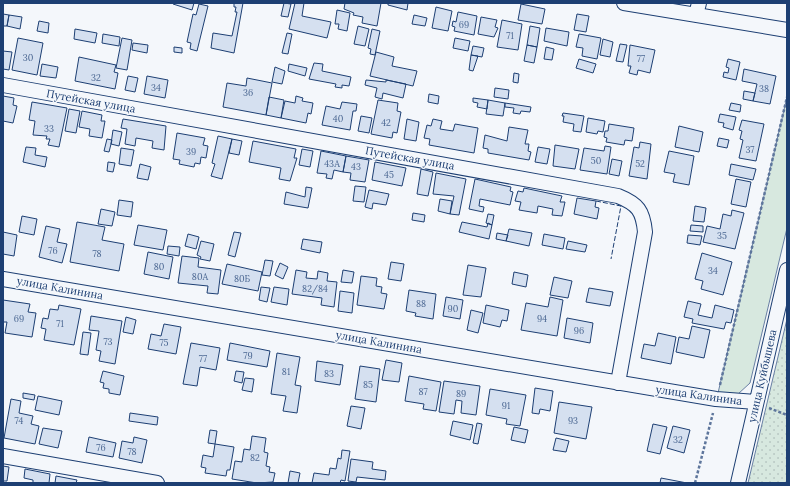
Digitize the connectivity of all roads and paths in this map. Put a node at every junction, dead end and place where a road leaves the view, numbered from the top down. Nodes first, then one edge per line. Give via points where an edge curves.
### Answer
1 (624, 3) edge
2 (698, 9) edge
3 (787, 30) edge
4 (3, 85) edge
5 (787, 97) edge
6 (787, 270) edge
7 (3, 279) edge
8 (618, 383) junction
9 (716, 399) junction
10 (756, 402) junction
11 (3, 456) edge
12 (157, 483) edge
13 (695, 483) edge
14 (738, 483) edge

1 - 2 street
2 - 3 street
4 - 8 street, Путейская улица via 618,196 627,200 644,216 645,232
5 - 9 path
6 - 10 street, улица Куйбышева
7 - 8 street, улица Калинина
8 - 9 street, улица Калинина
9 - 10 street, улица Калинина
9 - 13 path
10 - 14 street, улица Куйбышева
11 - 12 street

